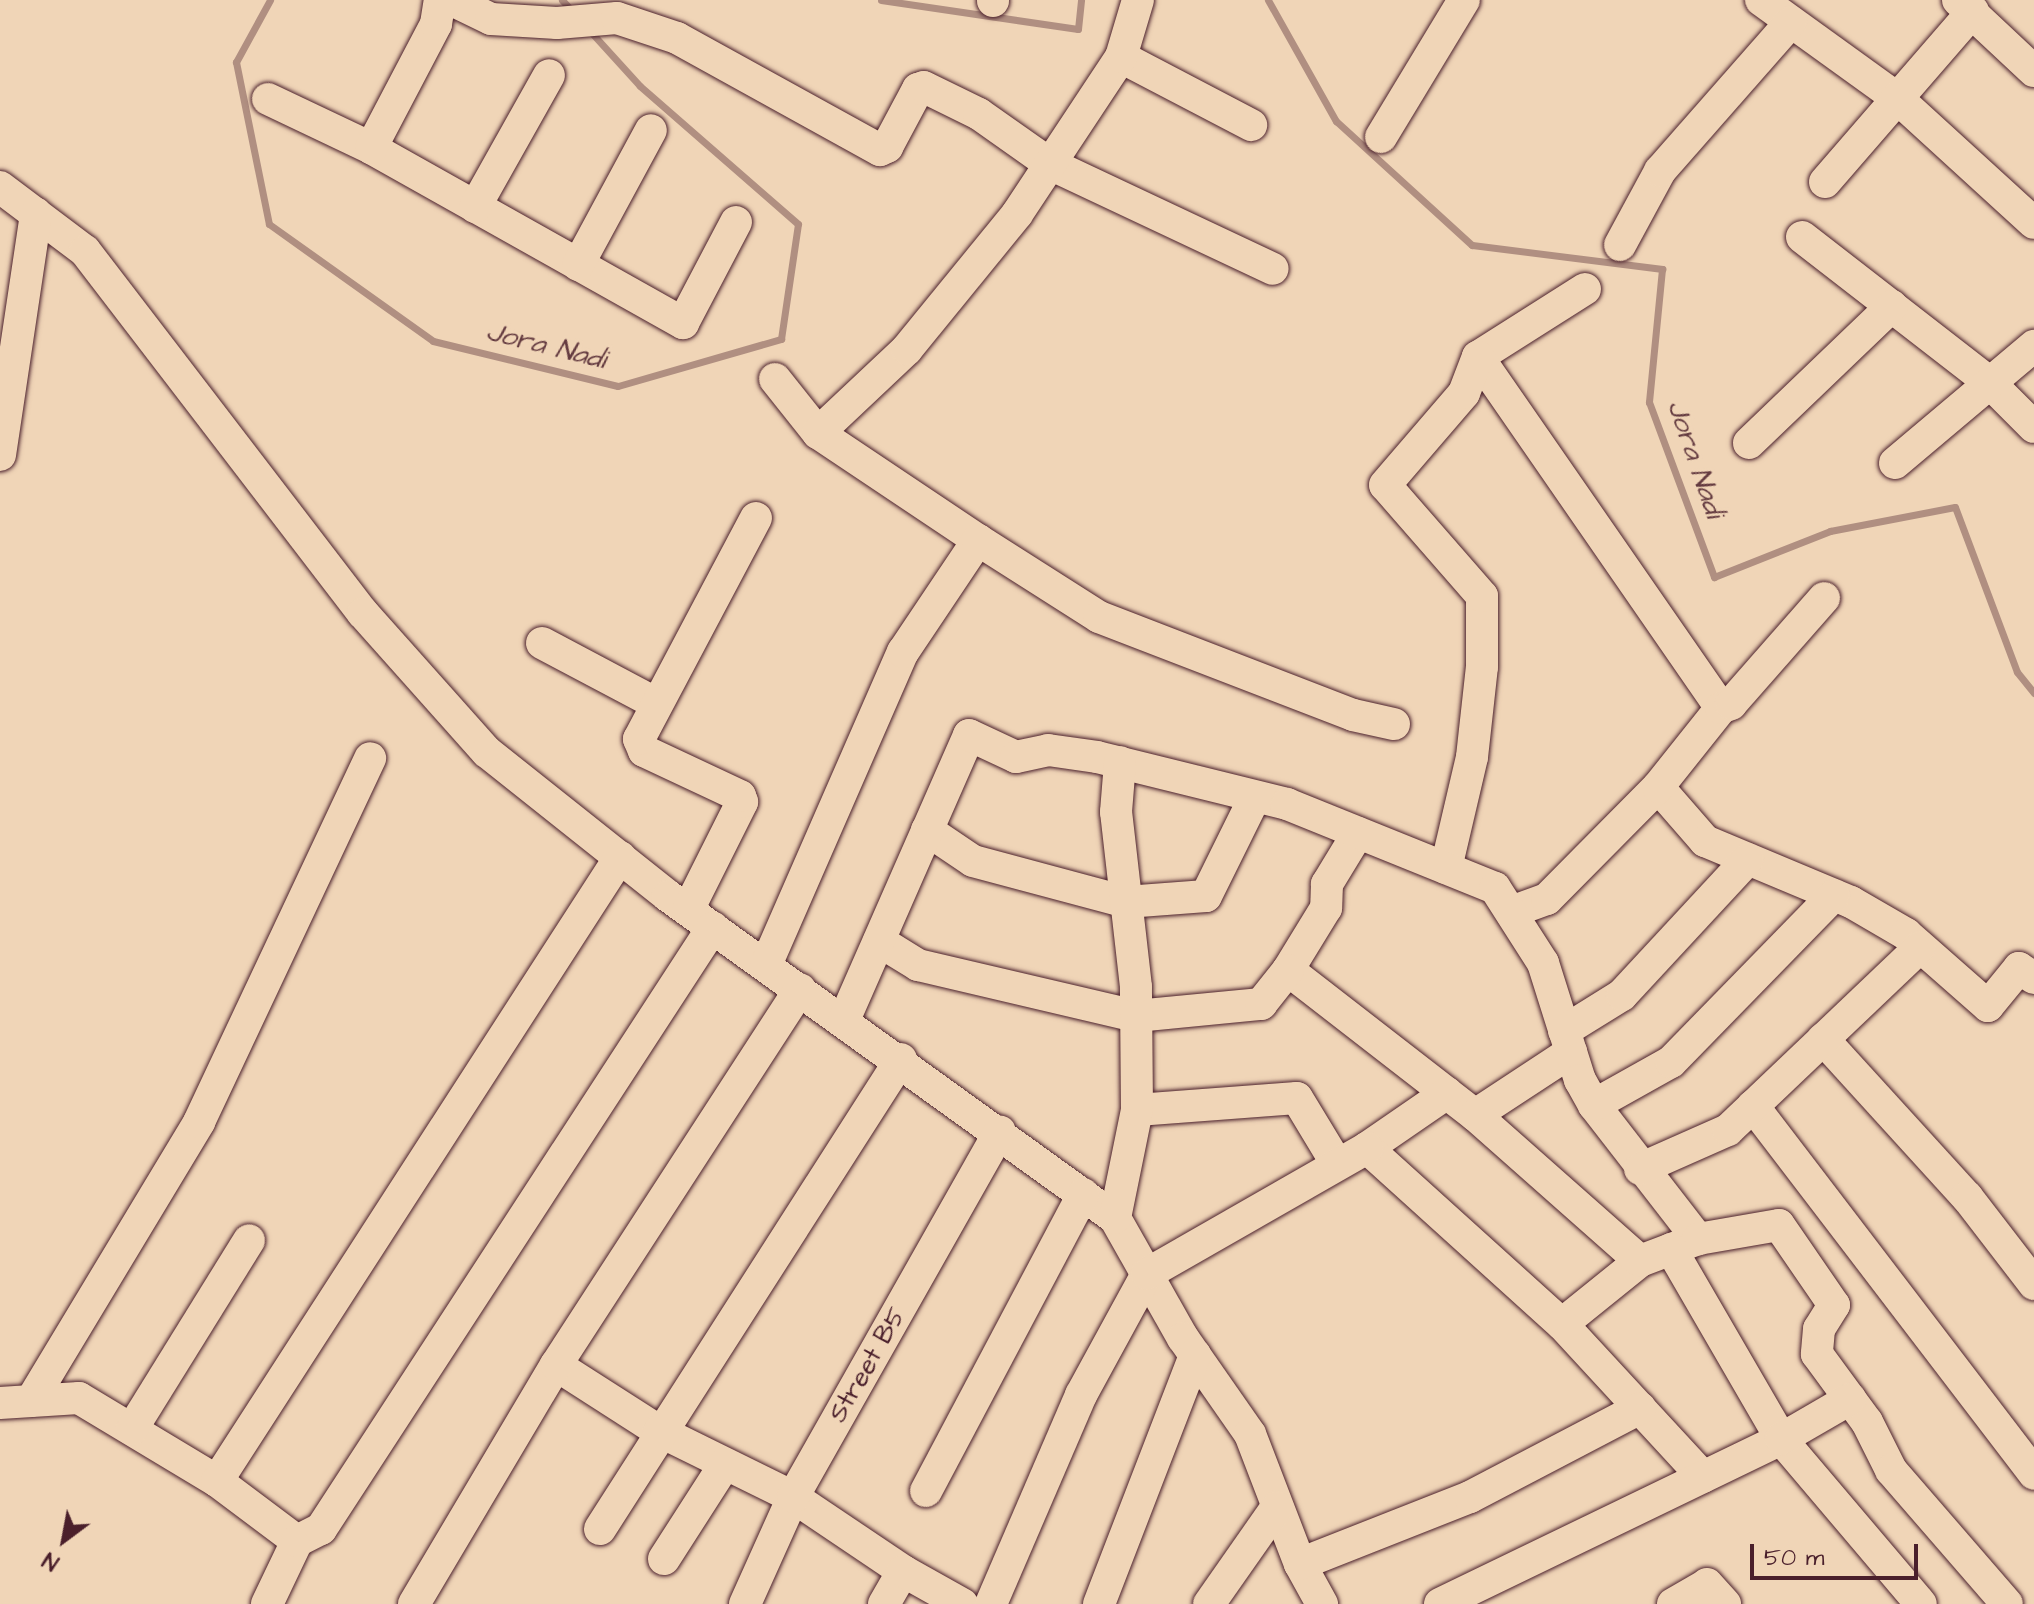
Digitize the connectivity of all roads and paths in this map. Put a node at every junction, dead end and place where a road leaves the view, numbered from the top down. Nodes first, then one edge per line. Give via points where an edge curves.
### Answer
1 (440, 0) edge
2 (452, 0) edge
3 (1138, 0) edge
4 (1464, 0) edge
5 (1761, 0) edge
6 (1965, 5) edge
7 (1791, 22) junction
8 (1121, 57) junction
9 (2034, 71) edge
10 (549, 75) dead end
11 (1897, 98) junction
12 (268, 99) dead end
13 (1251, 125) dead end
14 (651, 130) dead end
15 (1381, 137) dead end
16 (371, 148) junction
17 (1050, 164) junction
18 (1825, 182) dead end
19 (0, 187) edge
20 (475, 207) junction
21 (36, 214) junction
22 (736, 222) dead end
23 (2034, 223) edge
24 (1802, 237) dead end
25 (1620, 245) dead end
26 (578, 265) junction
27 (1273, 269) dead end
28 (1585, 289) dead end
29 (1892, 306) junction
30 (2034, 346) edge
31 (1478, 357) junction
32 (775, 379) dead end
33 (1990, 383) junction
34 (2034, 427) edge
35 (818, 433) junction
36 (1749, 443) dead end
37 (0, 455) edge
38 (1895, 463) dead end
39 (756, 518) dead end
40 (978, 540) junction
41 (1824, 598) dead end
42 (542, 643) dead end
43 (657, 704) junction
44 (1721, 708) junction
45 (1394, 724) dead end
46 (370, 758) dead end
47 (1120, 762) junction
48 (1658, 787) junction
49 (1255, 797) junction
50 (927, 830) junction
51 (1358, 833) junction
52 (620, 857) junction
53 (1748, 859) junction
54 (1446, 868) junction
55 (1834, 895) junction
56 (1126, 902) junction
57 (1511, 912) junction
58 (700, 918) junction
59 (879, 941) junction
60 (1920, 947) junction
61 (766, 965) junction
62 (1288, 970) junction
63 (2034, 978) edge
64 (800, 989) junction
65 (1136, 1016) junction
66 (844, 1020) junction
67 (1823, 1039) junction
68 (1568, 1042) junction
69 (901, 1059) junction
70 (1447, 1093) junction
71 (1594, 1105) junction
72 (1753, 1106) junction
73 (1137, 1110) junction
74 (1475, 1115) junction
75 (1000, 1131) junction
76 (1367, 1148) junction
77 (1337, 1164) junction
78 (1640, 1169) junction
79 (1083, 1194) junction
80 (1115, 1218) junction
81 (249, 1240) dead end
82 (1684, 1244) junction
83 (1640, 1261) junction
84 (1147, 1274) junction
85 (2034, 1284) edge
86 (1562, 1324) junction
87 (1195, 1355) junction
88 (556, 1365) junction
89 (1850, 1399) junction
90 (16, 1402) edge
91 (1640, 1408) junction
92 (132, 1429) junction
93 (659, 1431) junction
94 (1781, 1439) junction
95 (725, 1464) junction
96 (2034, 1474) edge
97 (1703, 1477) junction
98 (217, 1481) junction
99 (926, 1491) dead end
100 (793, 1497) junction
101 (1277, 1507) junction
102 (600, 1529) dead end
103 (297, 1541) junction
104 (664, 1559) dead end
105 (1300, 1564) junction
106 (903, 1571) junction
107 (267, 1604) edge
108 (414, 1604) edge
109 (745, 1604) edge
110 (884, 1604) edge
111 (962, 1604) edge
112 (991, 1604) edge
113 (1099, 1604) edge
114 (1209, 1604) edge
115 (1322, 1604) edge
116 (1440, 1604) edge
117 (1673, 1604) edge
118 (1725, 1604) edge
119 (1921, 1604) edge
120 (2007, 1604) edge

1 - 16 street via 436,24
2 - 17 street via 491,19 557,23 617,18 677,38 880,150 887,147 918,89 924,87 979,114
3 - 8 street
4 - 15 street
5 - 7 street
6 - 9 street
6 - 11 street
7 - 11 street
7 - 25 street via 1660,171
8 - 13 street
8 - 17 street
10 - 20 street
11 - 18 street
11 - 23 street
12 - 16 street
14 - 26 street
16 - 20 street
17 - 27 street
17 - 35 street via 1017,214 907,349
19 - 21 street
20 - 26 street
21 - 37 street
21 - 52 street via 85,251 363,613 487,752
22 - 26 street via 683,323
24 - 29 street
28 - 31 street
29 - 33 street
29 - 36 street
30 - 33 street
31 - 44 street
31 - 54 street via 1464,393 1385,485 1482,596 1482,667 1472,757
32 - 35 street
33 - 34 street
33 - 38 street
35 - 40 street
39 - 43 street
40 - 45 street via 1099,617 1353,715
40 - 61 street via 903,652
41 - 44 street via 1731,704
42 - 43 street
43 - 58 street via 638,747 740,796 742,802
44 - 48 street
46 - 90 street via 199,1122
47 - 49 street
47 - 50 street via 1048,750 1016,757 969,735
47 - 56 street via 1116,812
48 - 53 street via 1705,841
48 - 57 street via 1547,899
49 - 51 street
49 - 56 street via 1206,896
50 - 56 street via 973,861
50 - 59 street
51 - 54 street
51 - 62 street via 1327,884 1326,908
52 - 58 street
52 - 98 street
53 - 55 street
53 - 68 street via 1622,995
54 - 57 street via 1495,888
55 - 60 street
55 - 71 street via 1671,1062
56 - 65 street
57 - 68 street via 1543,963
58 - 61 street
58 - 103 street via 321,1529
59 - 65 street via 918,965
59 - 66 street
60 - 63 street via 1988,1006 2019,968
60 - 67 street
61 - 64 street
62 - 65 street via 1261,1004
62 - 70 street
64 - 66 street
64 - 88 street
65 - 73 street
66 - 69 street
67 - 72 street
67 - 85 street via 1967,1197
68 - 71 street
68 - 74 street
69 - 75 street
69 - 93 street
70 - 74 street
70 - 76 street
71 - 78 street
72 - 78 street via 1728,1130
72 - 96 street
73 - 77 street via 1297,1098
73 - 80 street
74 - 83 street
75 - 79 street
75 - 100 street, Street B5
76 - 77 street
76 - 86 street
77 - 84 street
78 - 82 street
79 - 80 street
79 - 99 street
80 - 84 street
81 - 92 street
82 - 83 street
82 - 89 street via 1779,1225 1834,1305 1819,1329 1817,1354
82 - 94 street
83 - 86 street
84 - 87 street
84 - 112 street via 1081,1395
86 - 91 street
87 - 101 street via 1250,1434
87 - 113 street
88 - 93 street
88 - 108 street
89 - 94 street
89 - 120 street via 1891,1470
90 - 92 street via 79,1398
91 - 97 street
91 - 105 street via 1470,1497
92 - 98 street
93 - 95 street
93 - 102 street
94 - 97 street
94 - 119 street
95 - 100 street
95 - 104 street
97 - 116 street
98 - 103 street
100 - 106 street
100 - 109 street, Street B5
101 - 105 street
101 - 114 street
103 - 107 street
105 - 115 street
106 - 110 street
106 - 111 street
117 - 118 street via 1707,1584

